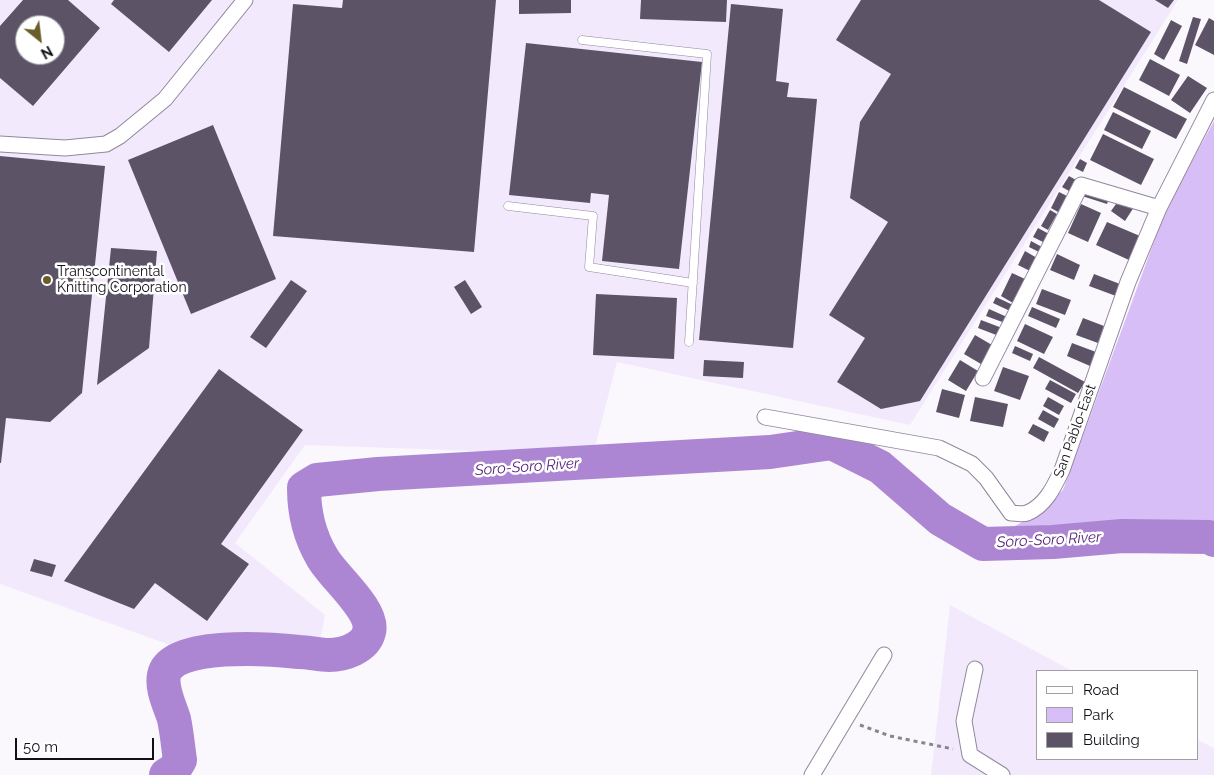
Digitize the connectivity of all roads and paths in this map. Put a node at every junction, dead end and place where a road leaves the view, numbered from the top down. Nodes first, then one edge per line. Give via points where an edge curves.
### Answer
1 (245, 0) edge
2 (582, 40) dead end
3 (1214, 100) edge
4 (0, 144) edge
5 (508, 206) dead end
6 (1159, 208) junction
7 (693, 283) junction
8 (689, 342) dead end
9 (984, 378) dead end
10 (765, 417) dead end
11 (884, 655) dead end
12 (975, 669) dead end
13 (845, 720) junction
14 (970, 755) junction
15 (812, 775) edge
16 (1002, 775) edge

1 - 4 street via 166,99 120,136 106,144 65,148
2 - 7 lane via 707,54
3 - 6 street, San Pablo-East
5 - 7 lane via 593,216 589,267
6 - 9 street via 1081,185
6 - 10 street, San Pablo-East via 1128,282 1062,470 1052,492 1026,514 1011,514 972,464 939,448
7 - 8 lane
11 - 13 street
12 - 14 street via 964,721
13 - 14 path via 890,736
13 - 15 street
14 - 16 street

